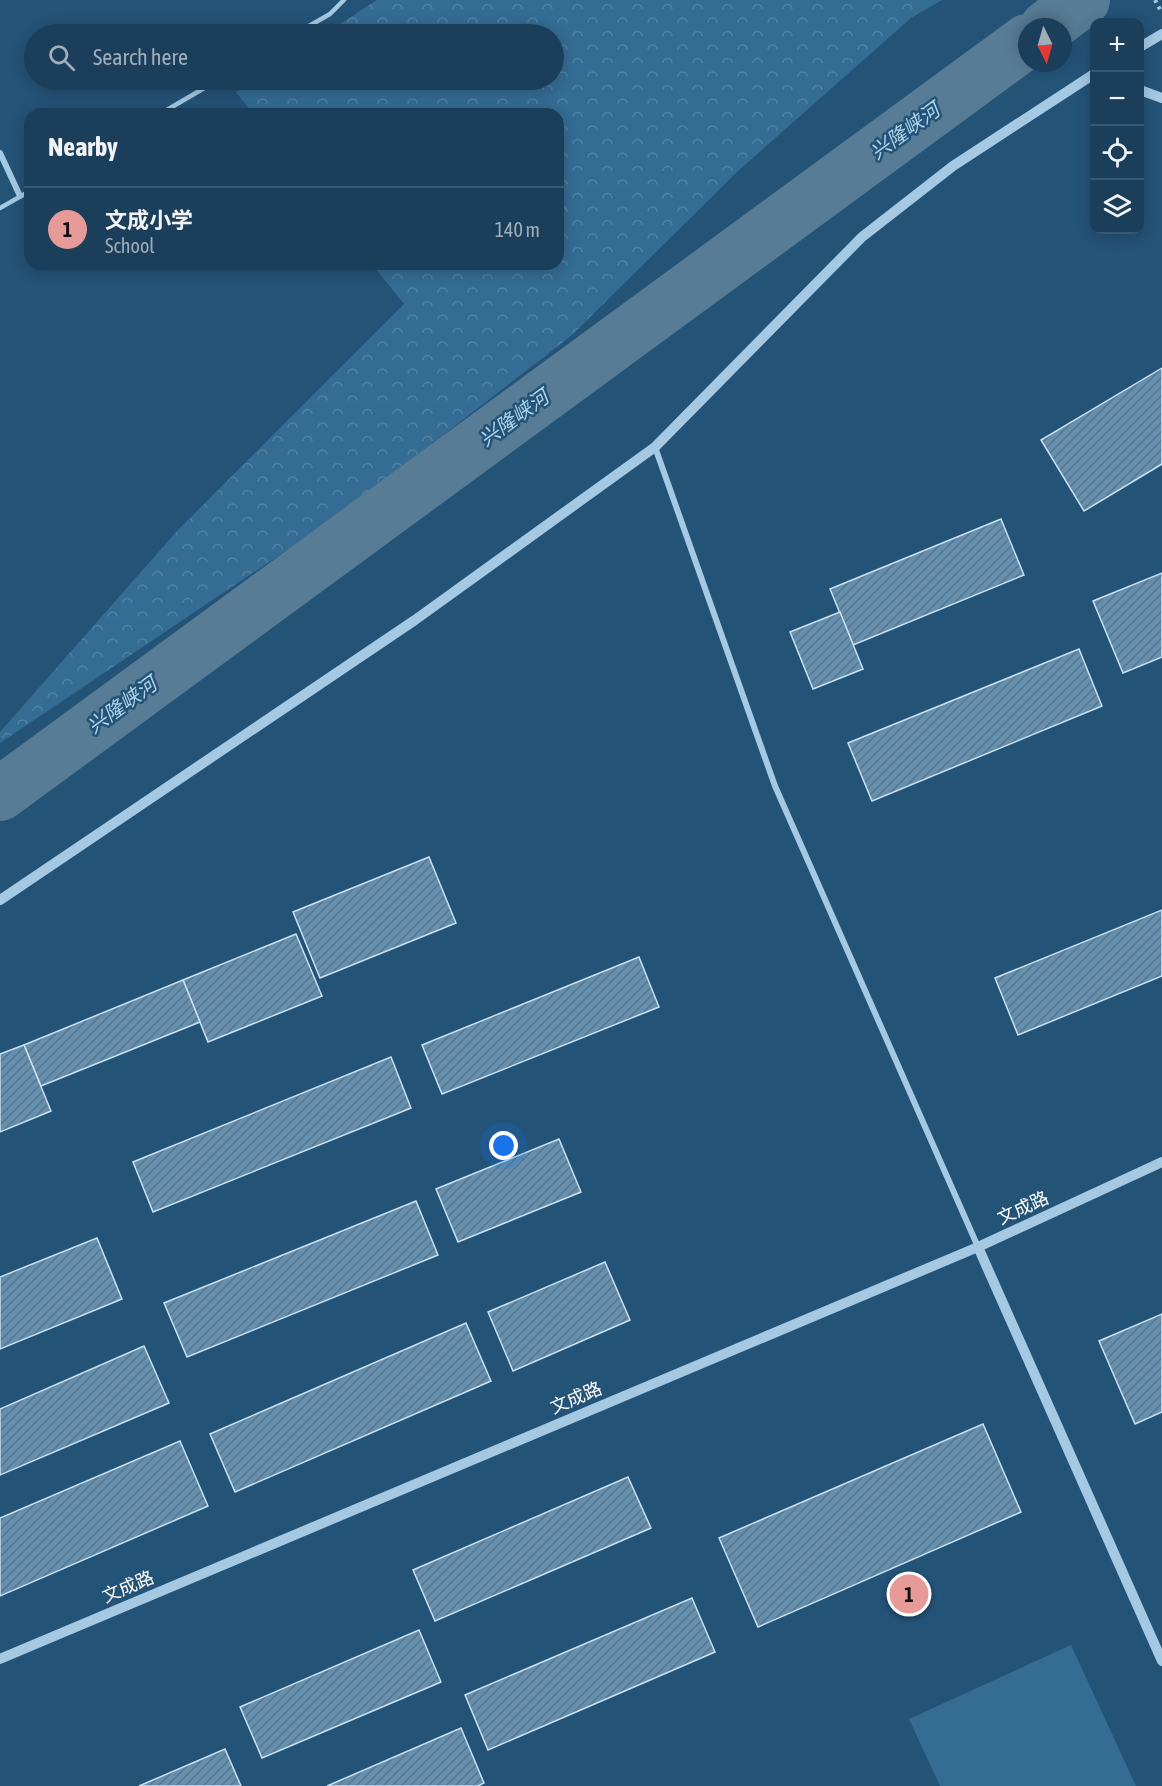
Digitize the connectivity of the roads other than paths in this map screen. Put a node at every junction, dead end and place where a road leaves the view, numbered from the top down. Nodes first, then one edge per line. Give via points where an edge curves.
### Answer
1 (344, 0) edge
2 (312, 24) edge
3 (1162, 34) edge
4 (1144, 45) edge
5 (1090, 77) edge
6 (1078, 85) junction
7 (1090, 86) edge
8 (201, 90) edge
9 (1144, 91) edge
10 (1162, 98) edge
11 (170, 108) edge
12 (0, 153) edge
13 (24, 194) edge
14 (20, 196) junction
15 (0, 208) edge
16 (655, 447) junction
17 (0, 900) edge
18 (1162, 1161) edge
19 (978, 1247) junction
20 (0, 1659) edge
21 (1162, 1661) edge

1 - 2 lane
3 - 4 street
5 - 6 street
6 - 7 street
6 - 16 street via 953,166 861,237
8 - 11 lane
9 - 10 street
12 - 14 street
13 - 14 lane
14 - 15 lane
16 - 17 street via 405,626
16 - 19 street via 775,786
18 - 19 street, 文成路
19 - 20 street, 文成路
19 - 21 street

